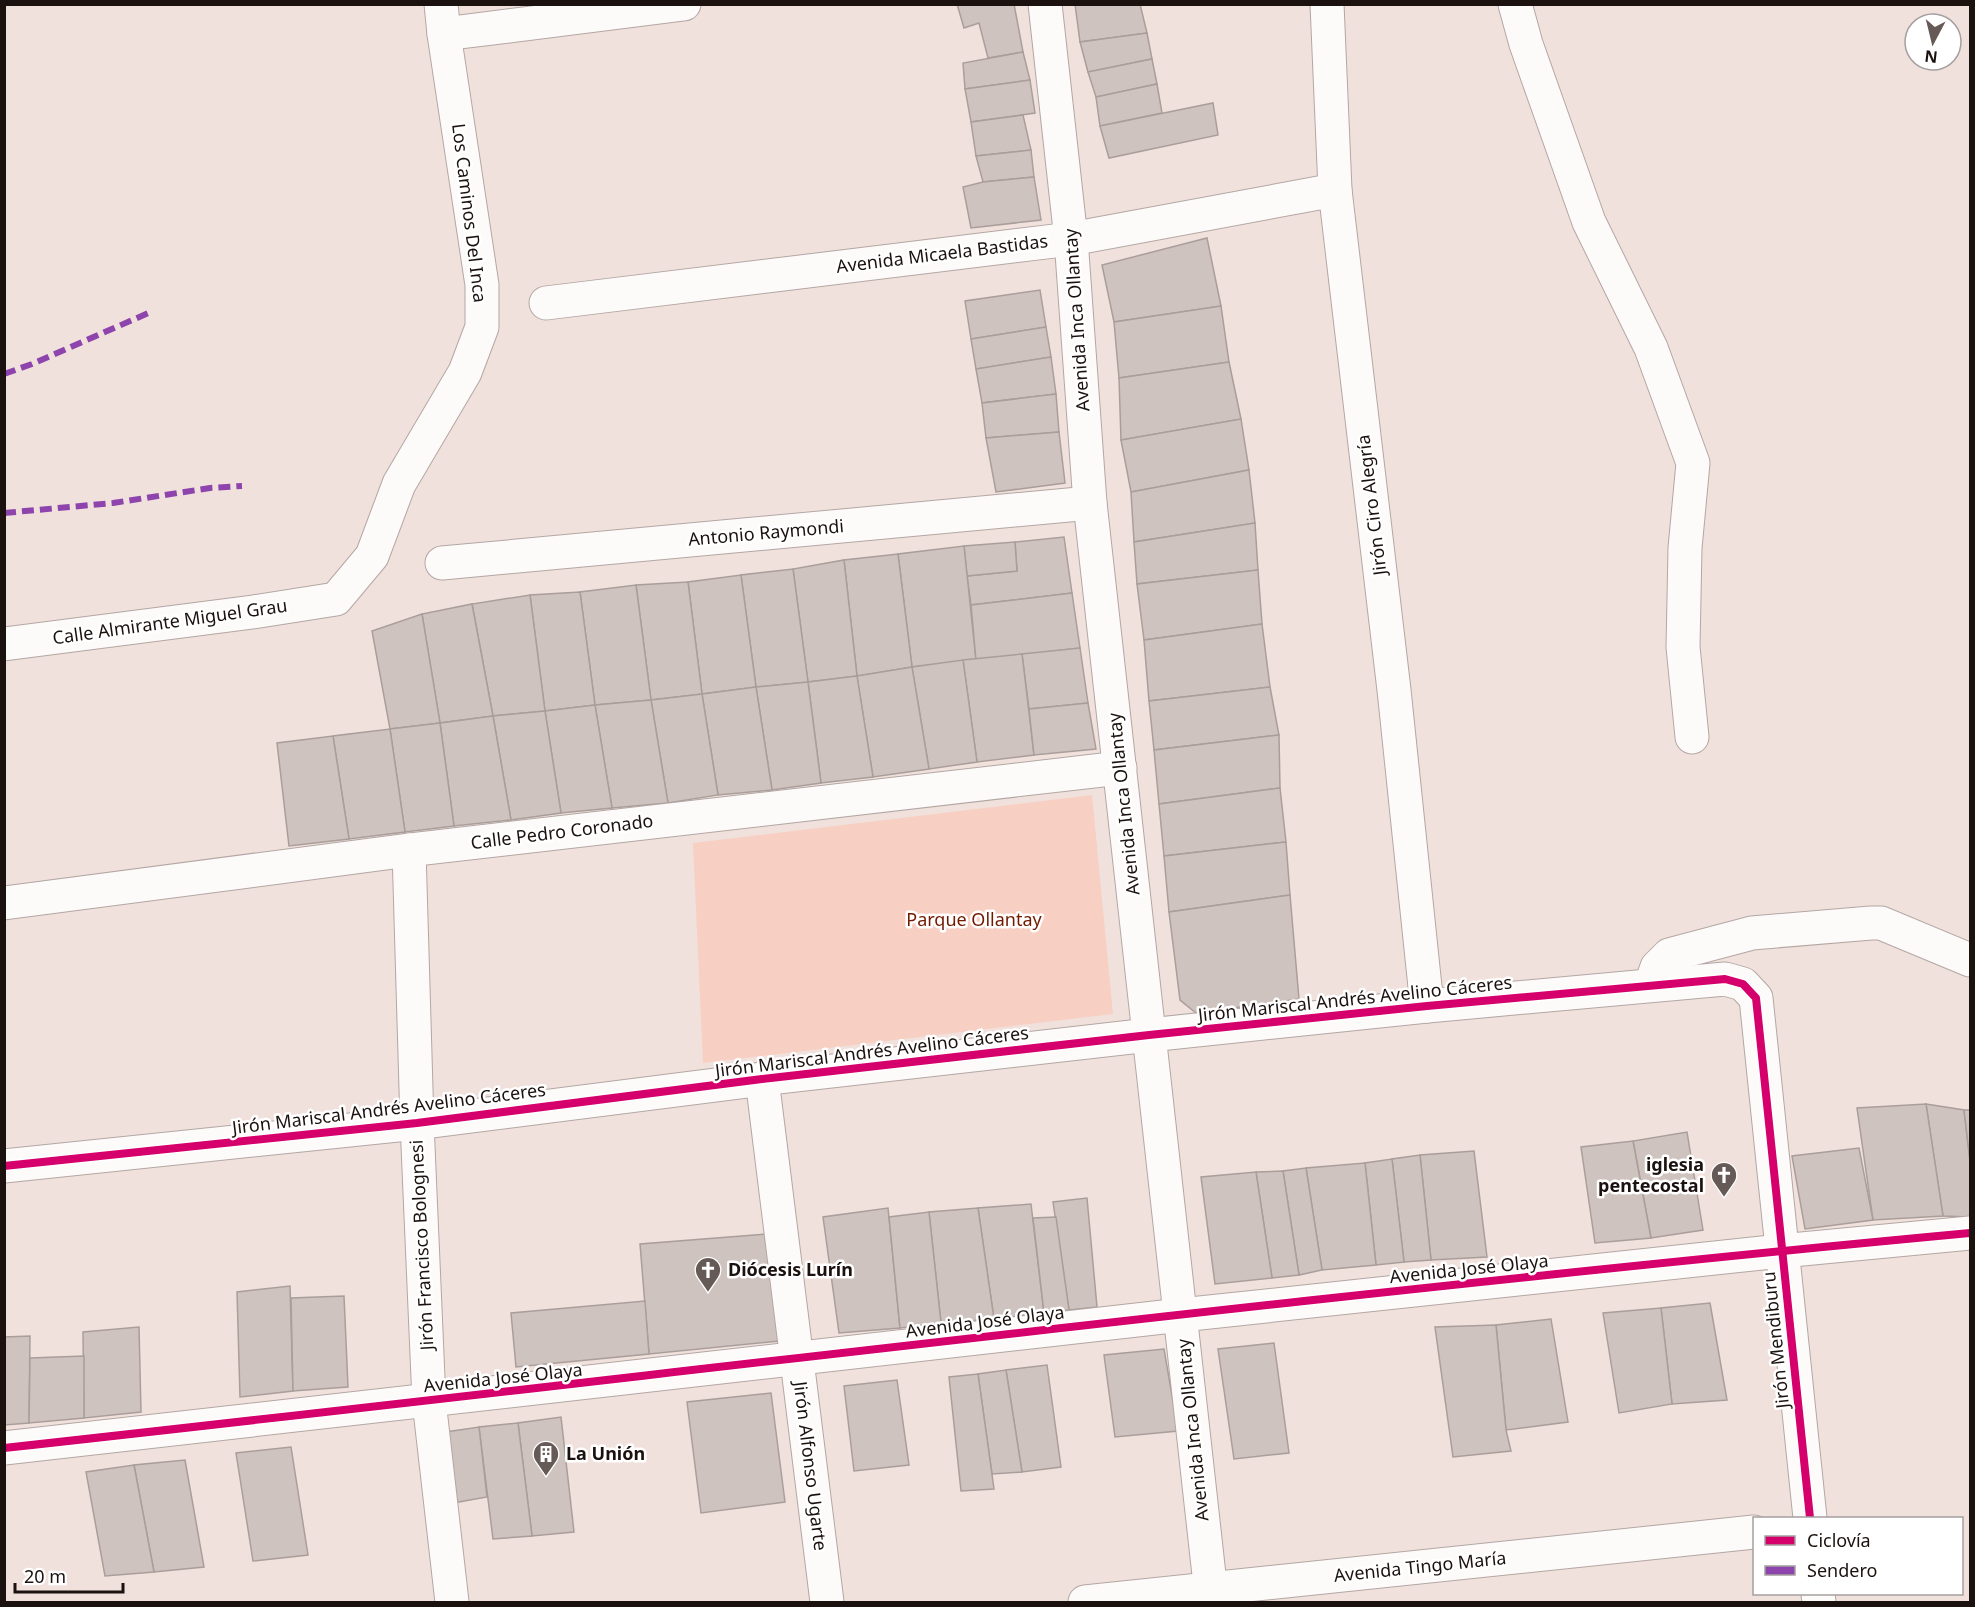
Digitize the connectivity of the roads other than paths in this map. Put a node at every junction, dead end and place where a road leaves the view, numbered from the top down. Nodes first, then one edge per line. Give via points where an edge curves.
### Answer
1 (684, 4) edge
2 (1045, 4) edge
3 (1327, 4) edge
4 (1515, 4) edge
5 (442, 19) edge
6 (1335, 190) junction
7 (1071, 238) junction
8 (546, 303) dead end
9 (1090, 503) junction
10 (442, 563) dead end
11 (336, 599) joint
12 (4, 644) edge
13 (1692, 737) dead end
14 (1120, 768) junction
15 (409, 850) junction
16 (4, 903) edge
17 (1971, 960) edge
18 (1651, 984) junction
19 (1743, 984) joint
20 (1427, 1006) junction
21 (1149, 1035) junction
22 (762, 1079) junction
23 (417, 1123) junction
24 (4, 1166) edge
25 (1971, 1233) edge
26 (1781, 1251) junction
27 (1181, 1315) junction
28 (797, 1359) junction
29 (429, 1401) junction
30 (4, 1448) edge
31 (1810, 1517) edge
32 (1753, 1532) edge
33 (1211, 1596) edge
34 (452, 1602) edge
35 (827, 1602) edge
36 (1085, 1602) edge

1 - 5 street
2 - 7 street, Avenida Inca Ollantay
3 - 6 street, Jirón Ciro Alegría
4 - 13 street via 1589,222 1651,348 1693,463 1685,548 1683,647
5 - 11 street, Los Caminos Del Inca via 482,285 482,327 465,372 399,483 372,556
6 - 7 street, Avenida Micaela Bastidas
6 - 20 street, Jirón Ciro Alegría
7 - 8 street, Avenida Micaela Bastidas
7 - 9 street, Avenida Inca Ollantay
9 - 10 street, Antonio Raymondi
9 - 14 street, Avenida Inca Ollantay
11 - 12 street, Calle Almirante Miguel Grau
14 - 15 street, Calle Pedro Coronado
14 - 21 street, Avenida Inca Ollantay
15 - 16 street, Calle Pedro Coronado
15 - 23 street, Jirón Francisco Bolognesi
17 - 18 street via 1881,923 1871,923 1752,933 1669,955 1657,967
18 - 19 street, Jirón Mariscal Andrés Avelino Cáceres via 1725,979
18 - 20 street, Jirón Mariscal Andrés Avelino Cáceres
19 - 26 street, Jirón Mendiburu via 1756,998
20 - 21 street, Jirón Mariscal Andrés Avelino Cáceres
21 - 22 street, Jirón Mariscal Andrés Avelino Cáceres
21 - 27 street, Avenida Inca Ollantay
22 - 23 street, Jirón Mariscal Andrés Avelino Cáceres
22 - 28 street, Jirón Alfonso Ugarte
23 - 24 street, Jirón Mariscal Andrés Avelino Cáceres
23 - 29 street, Jirón Francisco Bolognesi
25 - 26 street, Avenida José Olaya
26 - 27 street, Avenida José Olaya
26 - 31 street, Jirón Mendiburu
27 - 28 street, Avenida José Olaya
27 - 33 street, Avenida Inca Ollantay
28 - 29 street, Avenida José Olaya
28 - 35 street, Jirón Alfonso Ugarte
29 - 30 street, Avenida José Olaya
29 - 34 street, Jirón Francisco Bolognesi
32 - 33 street, Avenida Tingo María
33 - 36 street, Avenida Tingo María

